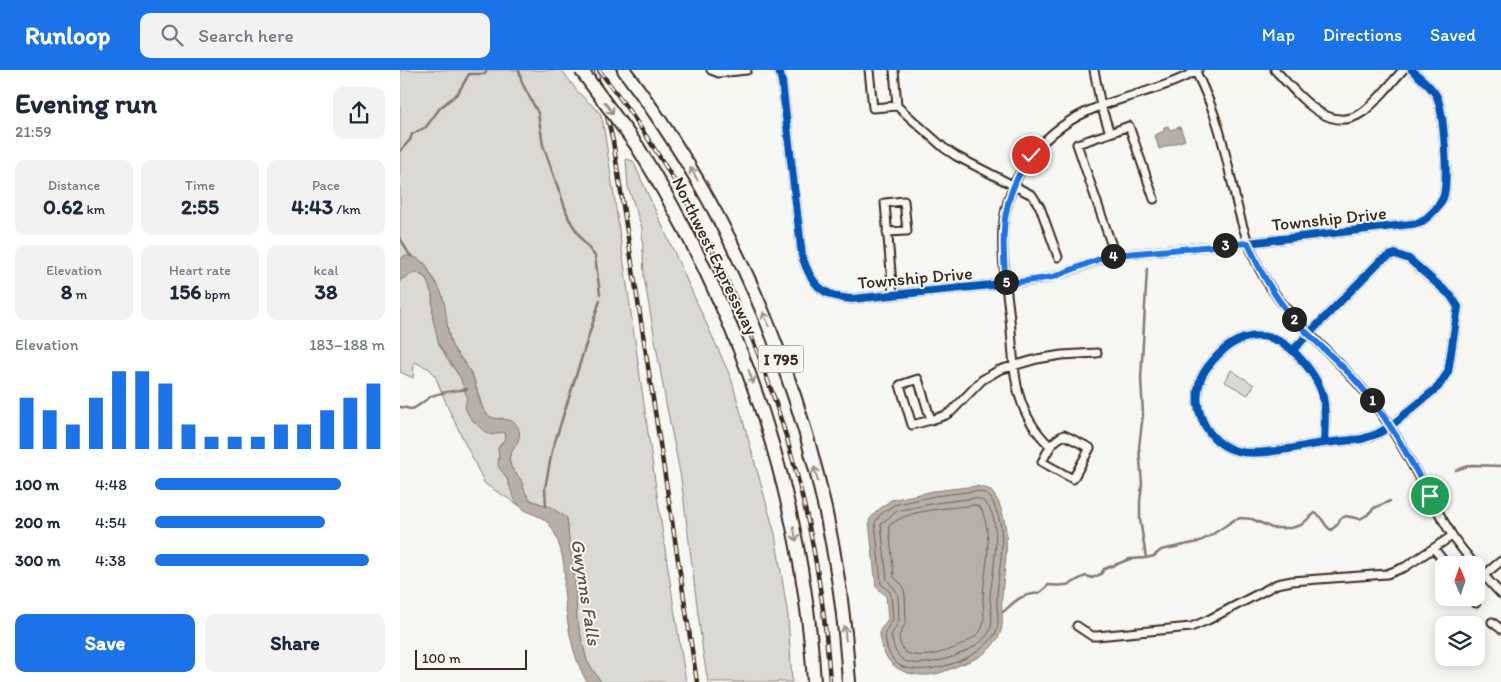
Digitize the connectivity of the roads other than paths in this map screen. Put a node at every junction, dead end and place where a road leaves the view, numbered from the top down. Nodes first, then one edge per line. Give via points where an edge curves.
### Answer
1 (581, 70) edge
2 (624, 70) edge
3 (710, 70) edge
4 (747, 70) edge
5 (779, 70) edge
6 (869, 70) edge
7 (894, 70) edge
8 (1094, 70) edge
9 (1275, 70) edge
10 (1403, 70) edge
11 (1412, 70) edge
12 (1196, 71) edge
13 (897, 106) junction
14 (1101, 106) junction
15 (1110, 133) junction
16 (1014, 184) junction
17 (1154, 199) dead end
18 (888, 232) junction
19 (1248, 243) junction
20 (1115, 255) junction
21 (1058, 257) dead end
22 (1006, 284) junction
23 (893, 295) junction
24 (1309, 335) junction
25 (1292, 350) junction
26 (1097, 354) dead end
27 (1015, 366) junction
28 (930, 420) junction
29 (1390, 426) junction
30 (1324, 443) junction
31 (1050, 446) junction
32 (1452, 536) junction
33 (1434, 549) junction
34 (1440, 556) edge
35 (1467, 556) edge
36 (1501, 561) edge
37 (1485, 574) edge
38 (1485, 578) edge
39 (1501, 594) edge
40 (1492, 622) dead end
41 (1076, 626) dead end
42 (1501, 629) edge
43 (814, 682) edge
44 (849, 682) edge

1 -> 43 highway, Northwest Expressway / I 795, bridge via 657,179 704,266 746,360 782,474 799,556
44 -> 2 highway, Northwest Expressway / I 795 via 840,594 823,501 778,349 735,250 710,203 681,152
3 - 4 street via 719,73
5 - 23 street, Township Drive via 799,242 808,273 815,284 835,297 852,299
6 - 13 street via 873,108
7 - 13 street
8 - 14 street
9 - 10 street via 1315,109 1336,119 1351,118 1365,110
11 - 19 street, Township Drive via 1436,94 1440,108 1447,175 1444,196 1430,216 1414,225
12 - 14 street via 1160,88
12 - 19 street via 1220,133
13 - 16 street via 956,156
14 - 15 street
14 - 16 street via 1075,117 1052,133 1031,155
15 - 17 street via 1129,126
15 - 20 street via 1077,144
16 - 21 street via 1036,200
16 - 22 street via 1003,228
18 - 18 street via 907,230 904,201 885,203
18 - 23 street
19 - 20 street, Township Drive
19 - 24 street via 1274,294
20 - 22 street, Township Drive via 1053,277
22 - 23 street, Township Drive
22 - 27 street
24 - 25 street
24 - 29 street via 1358,382
24 - 29 street via 1388,256 1400,255 1410,259 1454,299 1458,316 1446,376 1431,394
25 - 30 street via 1316,376 1322,391
25 - 30 street via 1278,341 1260,336 1231,344 1214,359 1201,378 1200,413 1213,436 1237,451 1261,452
26 - 27 street via 1062,355
27 - 28 street via 990,374 952,411
27 - 31 street via 1026,415
28 - 28 street via 918,379 900,385 912,426
29 - 30 street via 1370,437
29 - 32 street
31 - 31 street via 1064,435 1090,448 1073,479 1042,462
32 - 33 street
32 - 35 street
33 - 34 street
33 - 41 street via 1387,574 1277,584 1191,626 1096,636
36 - 37 street
38 - 39 street
40 - 42 street

